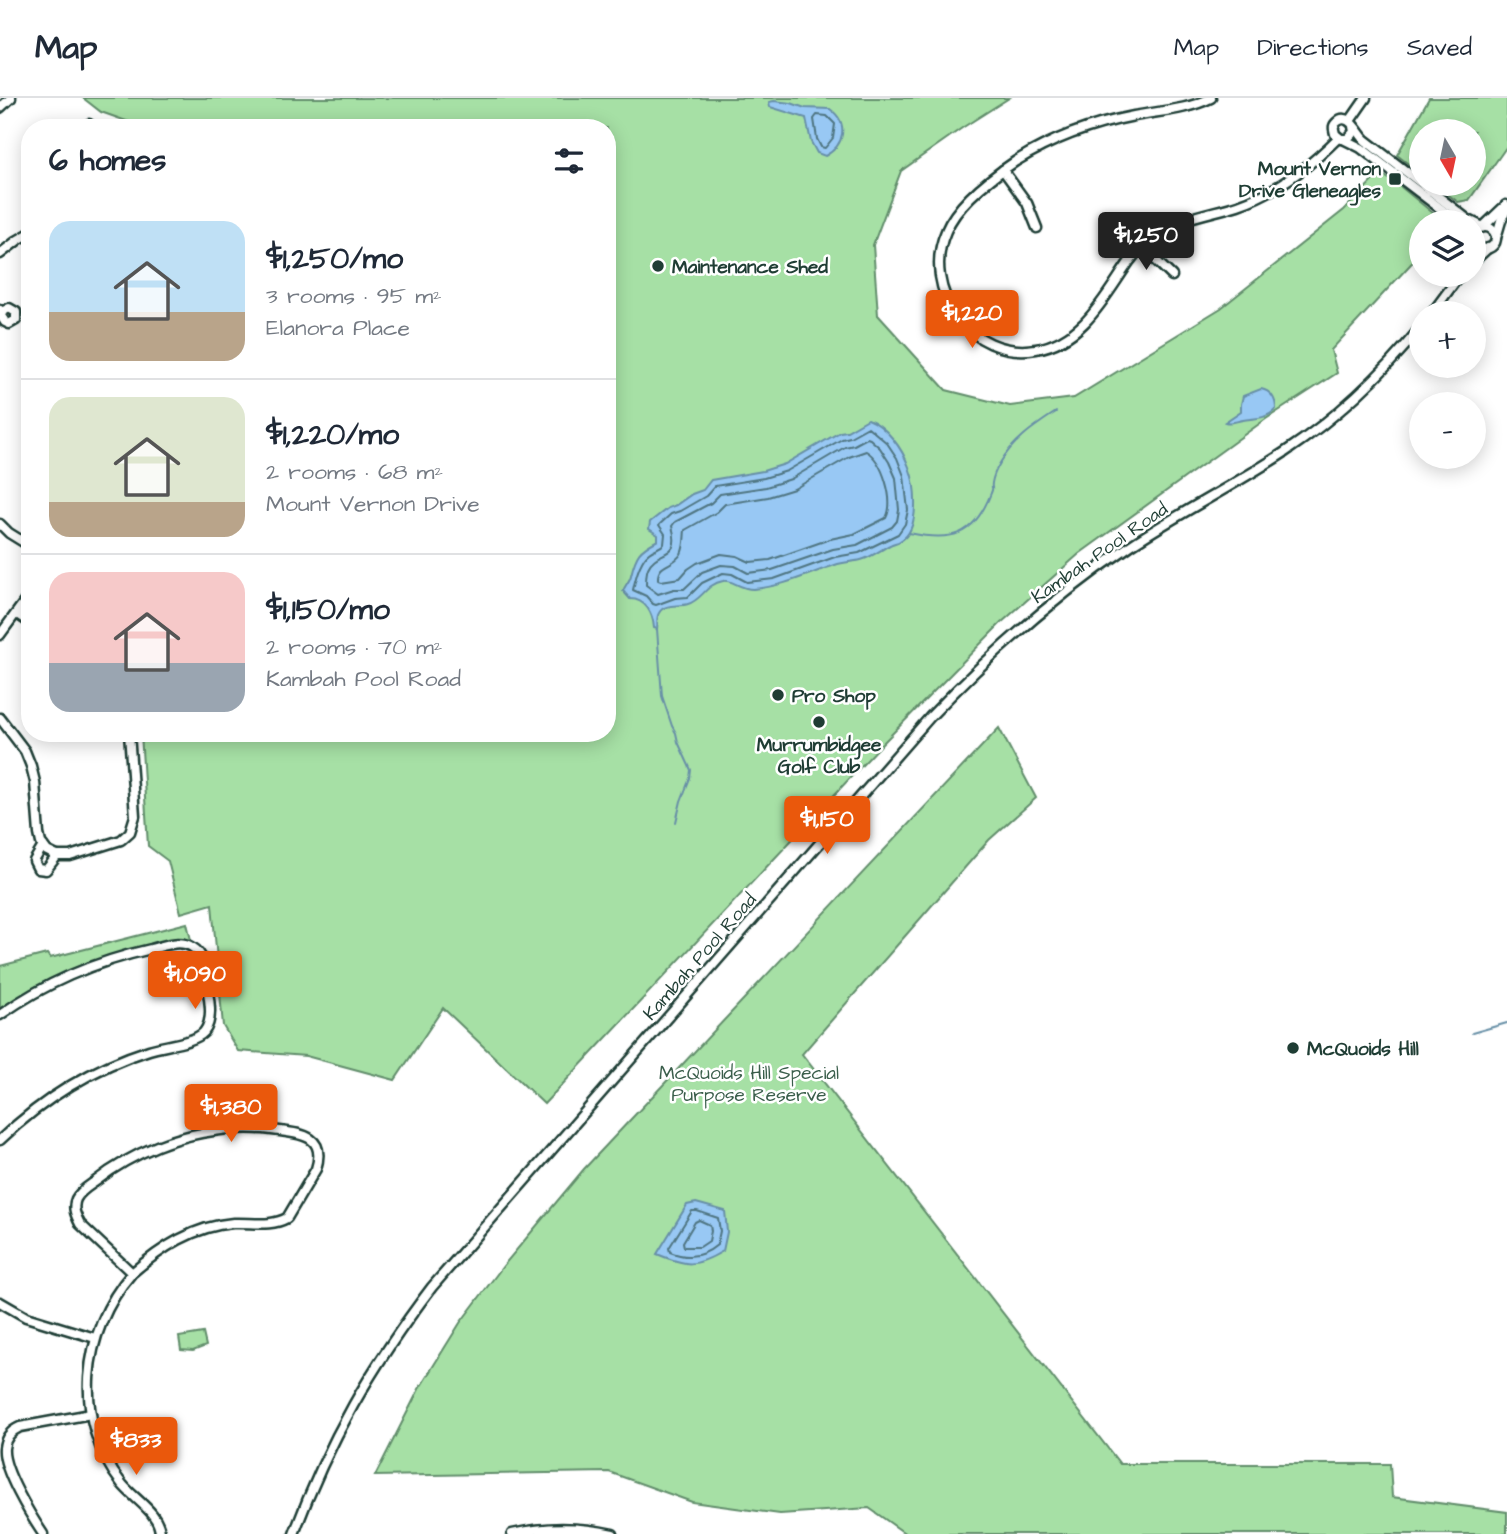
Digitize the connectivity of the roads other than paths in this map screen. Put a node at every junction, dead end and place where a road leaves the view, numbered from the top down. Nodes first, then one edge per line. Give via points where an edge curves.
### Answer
1 (11, 98) edge
2 (1211, 98) edge
3 (1366, 98) edge
4 (0, 108) edge
5 (1352, 124) junction
6 (1342, 139) junction
7 (1003, 170) junction
8 (1409, 175) edge
9 (1437, 196) edge
10 (1507, 206) edge
11 (1442, 210) edge
12 (1455, 210) edge
13 (1486, 224) edge
14 (1037, 228) dead end
15 (1486, 228) edge
16 (21, 239) edge
17 (1495, 240) junction
18 (1141, 246) junction
19 (1488, 248) edge
20 (0, 254) edge
21 (1172, 276) dead end
22 (1409, 340) edge
23 (0, 524) edge
24 (21, 540) edge
25 (21, 608) edge
26 (17, 614) junction
27 (21, 617) edge
28 (0, 635) edge
29 (0, 718) edge
30 (130, 742) edge
31 (43, 846) junction
32 (57, 856) junction
33 (0, 1014) edge
34 (0, 1140) edge
35 (132, 1273) junction
36 (0, 1303) edge
37 (95, 1338) junction
38 (91, 1414) junction
39 (596, 1532) edge
40 (43, 1534) edge
41 (160, 1534) edge
42 (294, 1534) edge
43 (512, 1534) edge
44 (613, 1534) edge

1 - 4 street
2 - 7 street via 1073,132
3 - 5 street
5 - 6 street via 1352,135
5 - 6 street via 1343,119 1335,125 1334,131
5 - 8 street
6 - 11 street
6 - 18 street via 1276,188 1241,204 1169,225
7 - 14 street via 1027,203
7 - 18 street via 961,207 939,254 946,299 965,327 981,338 1004,348 1028,350 1067,338 1084,326
9 - 12 street
10 - 13 street
10 - 17 street
15 - 17 street via 1492,230
16 - 20 street
17 - 19 street
18 - 21 street
22 - 42 street, Kambah Pool Road via 1375,378 1321,425 1269,462 1152,531 1040,612 930,717 432,1287 362,1388 316,1477
23 - 24 street
25 - 26 street
26 - 27 street
26 - 28 street
29 - 31 street via 21,744 31,766
30 - 32 street via 132,829 121,840
31 - 32 street
31 - 32 street via 34,861 38,869 46,870
33 - 34 street via 41,989 107,961 183,943 197,950 204,965 210,1013 203,1033 129,1056 85,1076 44,1102
35 - 35 street via 75,1215 80,1193 106,1173 158,1146 213,1131 270,1129 311,1138 317,1151 316,1169 287,1218 272,1224 234,1223 201,1230 169,1244
35 - 37 street via 115,1295
36 - 37 street via 26,1317
37 - 38 street via 90,1366
38 - 40 street via 20,1427 6,1440 5,1457 15,1484
38 - 41 street via 110,1465 155,1517
39 - 43 street via 569,1527
39 - 44 street

